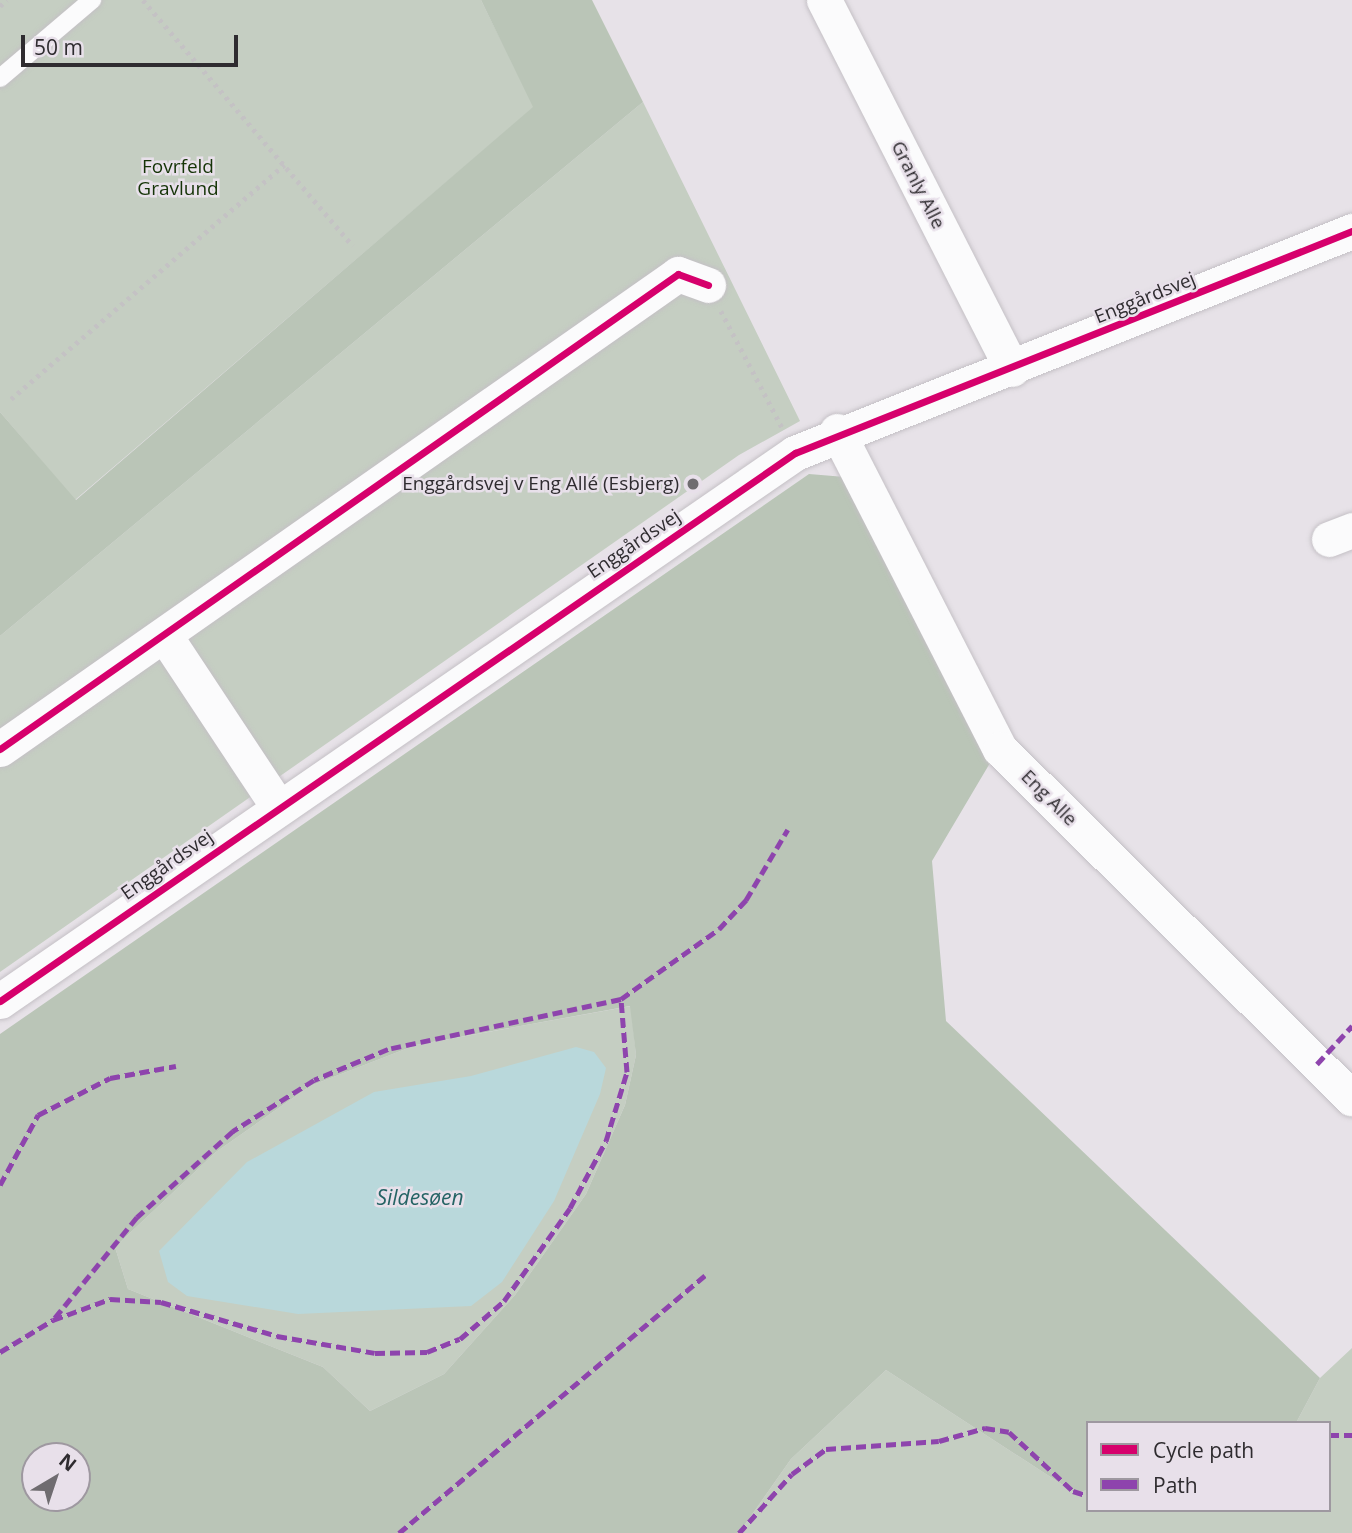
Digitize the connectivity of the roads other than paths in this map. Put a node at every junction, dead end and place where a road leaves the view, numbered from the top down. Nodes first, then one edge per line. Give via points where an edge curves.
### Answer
1 (92, 0) edge
2 (824, 0) edge
3 (0, 78) edge
4 (1351, 233) edge
5 (708, 285) road end
6 (1012, 369) junction
7 (837, 431) junction
8 (165, 636) junction
9 (0, 749) edge
10 (278, 807) junction
11 (0, 1002) edge
12 (1352, 1099) edge

1 - 3 lane
2 - 6 street, Granly Alle
4 - 6 street, Enggårdsvej
5 - 8 street via 678,274
6 - 7 street, Enggårdsvej
7 - 10 street, Enggårdsvej via 795,453
7 - 12 street, Eng Alle via 1000,749
8 - 9 street
8 - 10 street
10 - 11 street, Enggårdsvej

